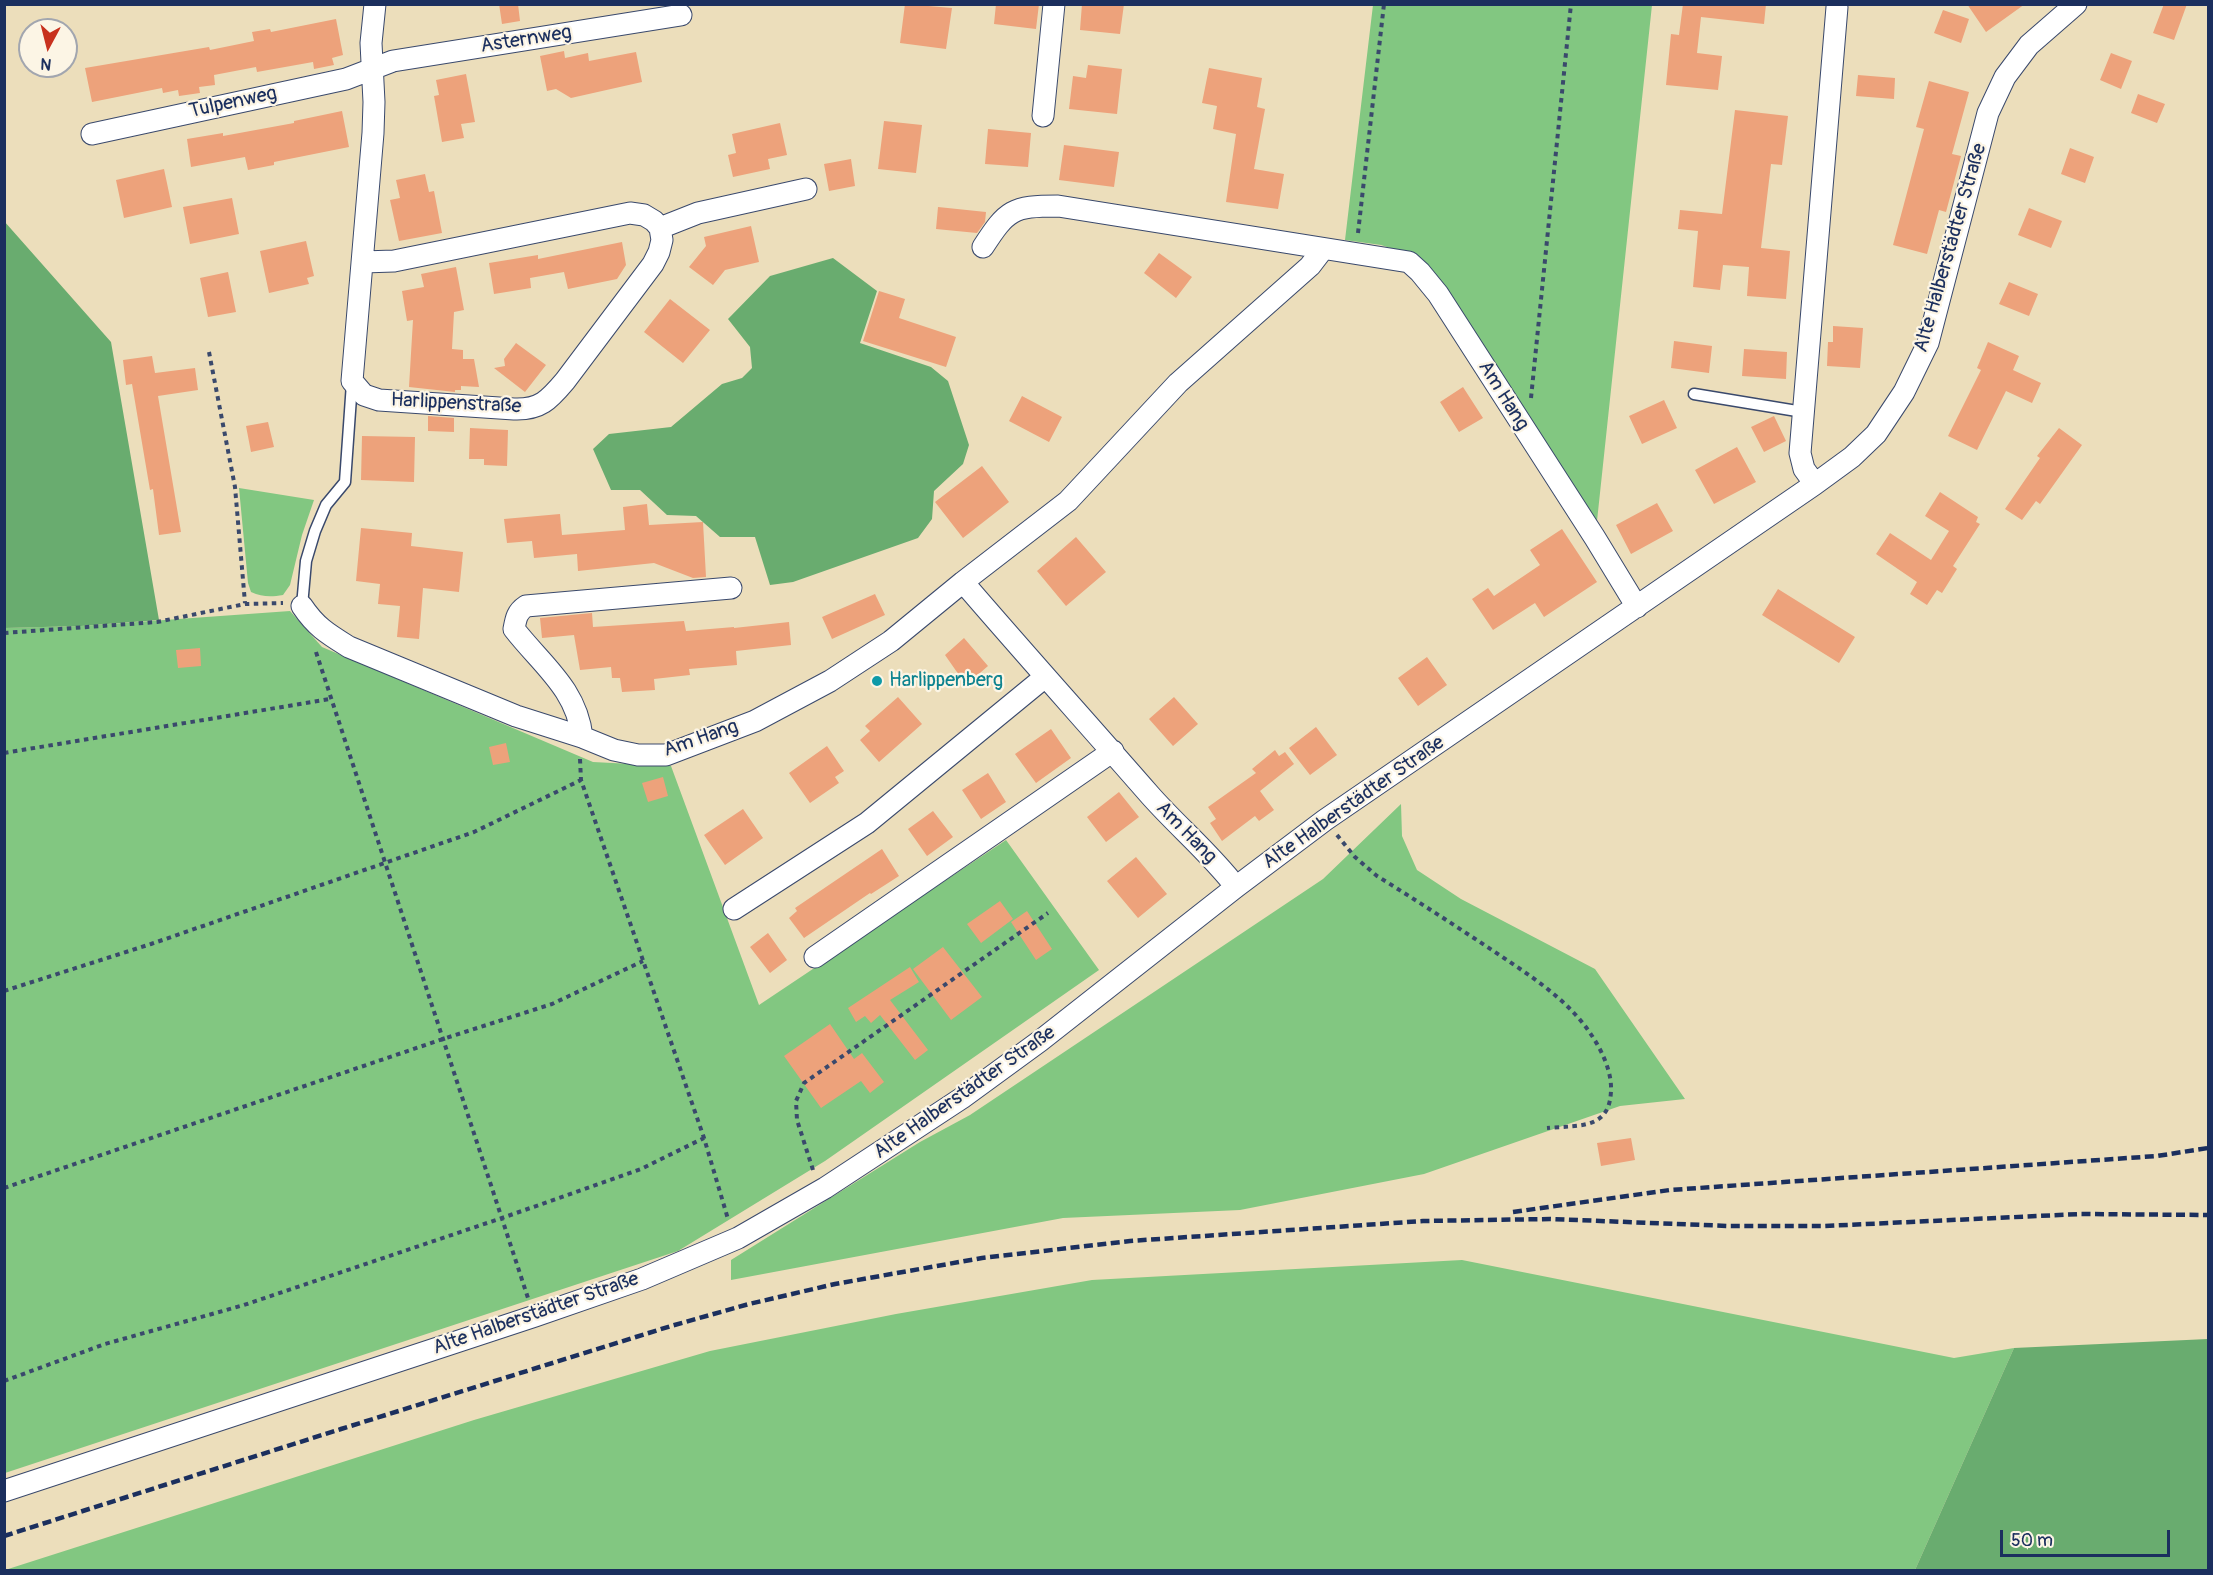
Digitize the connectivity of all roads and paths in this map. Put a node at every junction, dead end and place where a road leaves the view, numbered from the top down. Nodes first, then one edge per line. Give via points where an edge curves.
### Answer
1 (375, 4) edge
2 (1054, 4) edge
3 (1384, 4) edge
4 (1571, 4) edge
5 (2076, 4) edge
6 (1837, 7) dead end
7 (681, 15) dead end
8 (371, 68) junction
9 (1042, 116) dead end
10 (92, 134) dead end
11 (806, 189) dead end
12 (660, 228) junction
13 (983, 247) dead end
14 (1323, 249) junction
15 (1356, 253) junction
16 (363, 262) junction
17 (209, 352) dead end
18 (352, 381) junction
19 (1694, 394) dead end
20 (1803, 412) junction
21 (1520, 424) junction
22 (1815, 484) junction
23 (963, 582) junction
24 (731, 588) dead end
25 (245, 603) junction
26 (302, 606) junction
27 (1637, 607) junction
28 (4, 633) edge
29 (315, 648) dead end
30 (1045, 677) junction
31 (330, 699) junction
32 (582, 737) junction
33 (1113, 751) junction
34 (4, 753) edge
35 (580, 780) junction
36 (1325, 820) junction
37 (384, 862) junction
38 (1236, 887) junction
39 (734, 909) dead end
40 (1048, 913) dead end
41 (815, 957) dead end
42 (643, 961) junction
43 (4, 991) edge
44 (443, 1039) junction
45 (1547, 1128) dead end
46 (704, 1138) junction
47 (4, 1188) edge
48 (825, 1188) junction
49 (502, 1218) junction
50 (738, 1238) junction
51 (535, 1316) junction
52 (4, 1381) edge
53 (4, 1491) edge

1 - 8 street
2 - 9 street
3 - 15 path
4 - 21 path via 1530,411
5 - 22 street, Alte Halberstädter Straße via 2030,45 2005,77 1988,113 1928,343 1904,392 1876,434
6 - 20 street
7 - 8 street, Asternweg
8 - 10 street, Tulpenweg via 346,79
8 - 16 street via 373,133
11 - 12 street via 698,213
12 - 16 street via 644,215 630,213 394,261
12 - 18 street, Harlippenstraße via 662,240 653,264 565,381 541,405 528,410 393,402 364,395
13 - 14 street, Am Hang via 1001,220 1015,210 1058,206
14 - 15 street, Am Hang
14 - 23 street, Am Hang via 1310,266 1178,383 1068,501
15 - 21 street, Am Hang via 1409,262 1420,272
16 - 18 street
17 - 25 path via 235,487
18 - 26 lane via 345,482 326,505 315,531 306,561
19 - 20 lane
20 - 22 street via 1800,453 1804,469
21 - 27 street, Am Hang
22 - 27 street, Alte Halberstädter Straße
23 - 30 street, Am Hang
23 - 32 street, Am Hang via 891,640 830,681 755,721 666,755 614,750
24 - 32 street via 526,606 519,610 514,629 551,669 570,698
25 - 26 path
25 - 28 path via 157,622
26 - 32 street via 318,627 349,647 516,716
27 - 36 street, Alte Halberstädter Straße
29 - 31 path
30 - 33 street, Am Hang
30 - 39 street via 867,823
31 - 34 path
31 - 37 path
32 - 35 path
33 - 38 street, Am Hang
33 - 41 street
35 - 37 path via 474,832
35 - 42 path
36 - 38 street, Alte Halberstädter Straße
36 - 45 path via 1377,876 1539,981 1573,1011 1597,1044 1611,1077 1612,1099 1606,1115 1593,1123
37 - 43 path
37 - 44 path
38 - 48 street, Alte Halberstädter Straße via 1040,1041
40 - 48 path via 804,1083 795,1101 797,1120 812,1168
42 - 44 path via 552,1004
42 - 46 path
44 - 47 path
44 - 49 path
46 - 49 path via 641,1169
46 - 50 path via 729,1221
48 - 50 street, Alte Halberstädter Straße
49 - 51 path
49 - 52 path via 244,1305 105,1344
50 - 51 street, Alte Halberstädter Straße via 670,1268
51 - 53 street, Alte Halberstädter Straße

